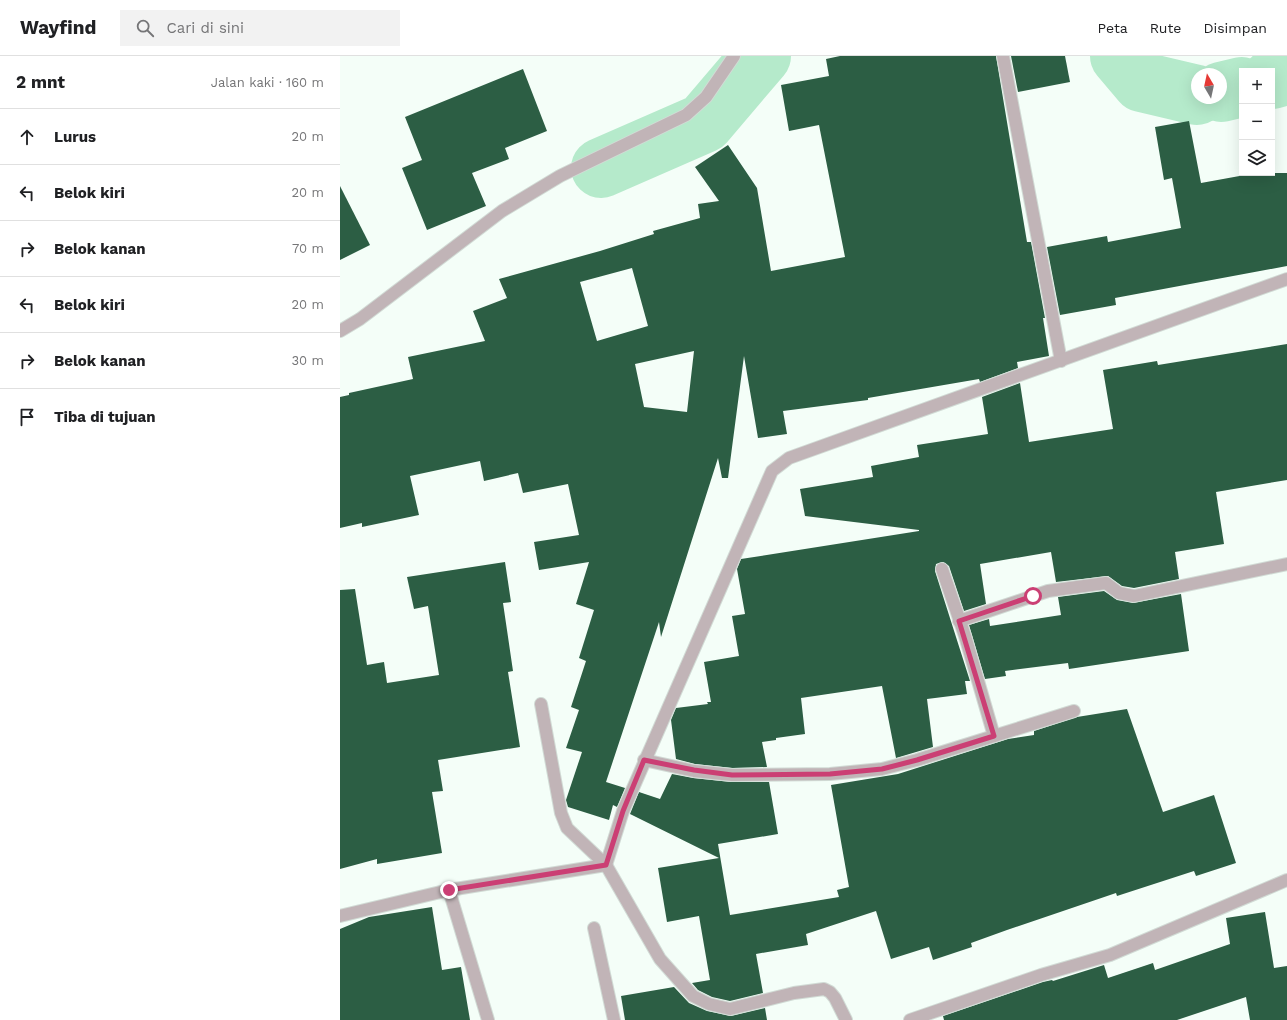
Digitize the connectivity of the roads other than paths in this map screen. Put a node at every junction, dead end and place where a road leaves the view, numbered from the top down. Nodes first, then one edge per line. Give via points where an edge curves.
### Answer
1 (734, 56) edge
2 (1003, 56) edge
3 (1287, 278) edge
4 (340, 331) edge
5 (1061, 361) junction
6 (1287, 564) edge
7 (942, 569) dead end
8 (959, 621) junction
9 (541, 704) dead end
10 (1074, 711) dead end
11 (994, 736) junction
12 (644, 760) junction
13 (606, 865) junction
14 (1287, 880) edge
15 (449, 890) junction
16 (340, 916) edge
17 (594, 928) dead end
18 (488, 1020) edge
19 (614, 1020) edge
20 (846, 1020) edge
21 (910, 1020) edge

1 - 4 street via 706,97 686,115 560,176 502,211
2 - 5 street
3 - 5 street
5 - 12 street via 789,458 779,464 772,471
6 - 8 street via 1134,596 1119,592 1106,583 1048,591
7 - 8 street
8 - 11 street
9 - 13 street via 563,821
10 - 11 street
11 - 12 street via 882,769 830,774 732,775
12 - 13 street via 623,811
13 - 15 street
13 - 20 street via 660,959 693,996 709,1004 730,1009 794,993 824,989 835,998
14 - 21 street via 1110,955 1041,975
15 - 16 street
15 - 18 street
17 - 19 street

